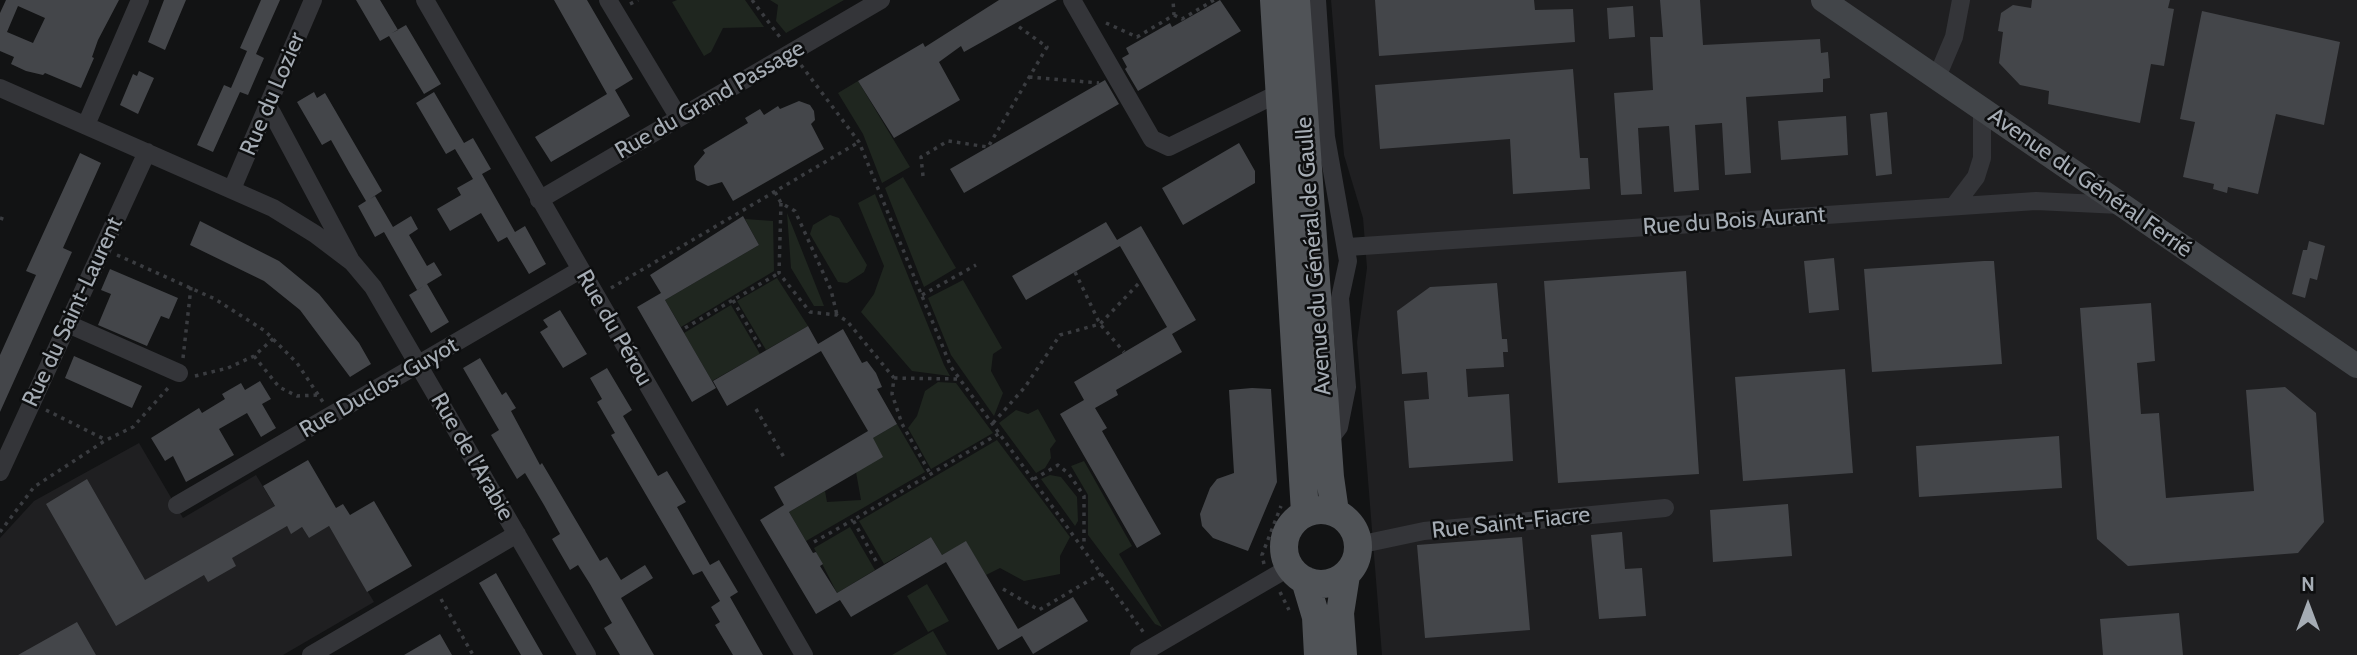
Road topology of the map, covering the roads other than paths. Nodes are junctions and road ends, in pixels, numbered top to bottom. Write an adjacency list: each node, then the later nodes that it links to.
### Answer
1 (140, 0): 18 (street)
2 (313, 0): 16 (street, Rue du Lozier)
3 (425, 0): 21 (street, Rue du Pérou)
4 (608, 0): 17 (street)
5 (881, 0): 17 (street, Rue du Grand Passage)
6 (1072, 0): 14 (street)
7 (1274, 0): 14 (main road, Avenue du Général de Gaulle)
8 (1296, 0): 31 (main road, Avenue du Général de Gaulle)
9 (1317, 0): 24 (street, Avenue du Général de Gaulle)
10 (1823, 0): 12 (street, Avenue du Général Ferrié)
11 (1961, 0): 12 (street)
12 (1937, 77): 15 (street, Avenue du Général Ferrié)
13 (0, 88): 18 (street, Rue de l'Arabie)
14 (1281, 92): 36 (main road, Avenue du Général de Gaulle)
15 (1982, 109): 22 (street, Avenue du Général Ferrié); 23 (street)
16 (266, 110): 20 (street, Rue du Lozier); 25 (street, Rue de l'Arabie)
17 (679, 118): 21 (street, Rue du Grand Passage)
18 (86, 125): 19 (street, Rue de l'Arabie)
19 (147, 152): 20 (street, Rue de l'Arabie); 27 (street, Rue du Saint-Laurent)
20 (232, 189): 25 (street, Rue de l'Arabie)
21 (538, 200): 26 (street, Rue du Pérou)
22 (2120, 205): 23 (street, Rue du Bois Aurant); 29 (street, Avenue du Général Ferrié)
23 (1954, 206): 24 (street, Rue du Bois Aurant)
24 (1348, 247): 31 (street, Avenue du Général de Gaulle)
25 (352, 262): 28 (street, Rue de l'Arabie)
26 (580, 270): 28 (street, Rue Duclos-Guyot); 44 (street, Rue du Pérou)
27 (68, 324): 30 (street); 32 (street, Rue du Saint-Laurent)
28 (419, 366): 33 (street, Rue Duclos-Guyot); 37 (street, Rue de l'Arabie)
29 (2357, 366)
30 (179, 373)
31 (1327, 442): 35 (main road, Avenue du Général de Gaulle)
32 (0, 472)
33 (177, 505)
34 (1665, 508): 38 (street, Rue Saint-Fiacre)
35 (1335, 512): 36 (main road); 38 (main road)
36 (1306, 513): 39 (main road)
37 (517, 534): 42 (street); 43 (street, Rue de l'Arabie)
38 (1359, 545): 40 (main road)
39 (1297, 573): 40 (main road); 41 (street); 45 (main road)
40 (1346, 575): 46 (main road)
41 (1146, 651)
42 (311, 655)
43 (587, 655)
44 (804, 655)
45 (1318, 655)
46 (1343, 655)

